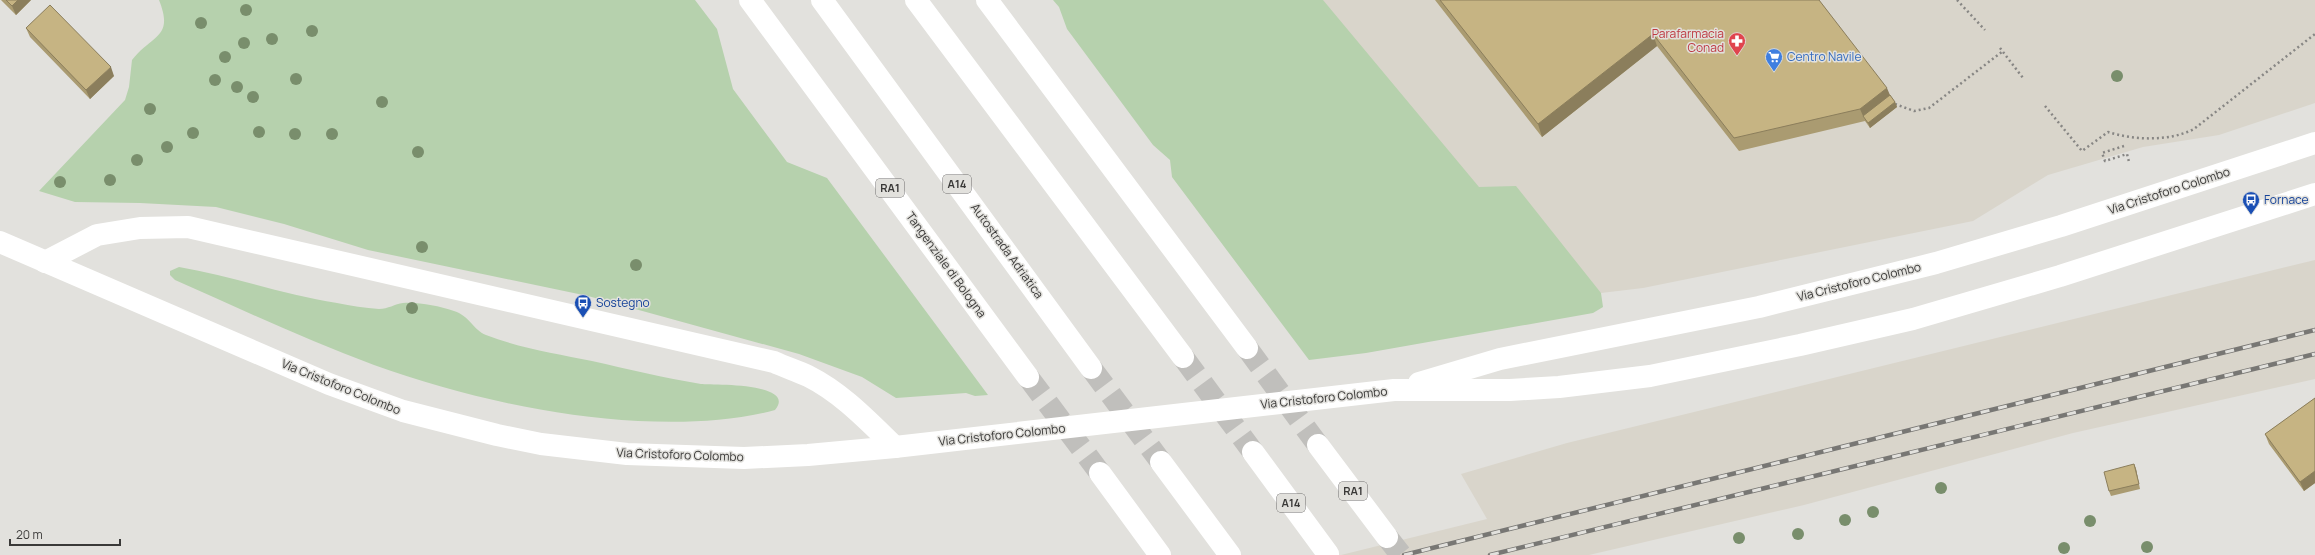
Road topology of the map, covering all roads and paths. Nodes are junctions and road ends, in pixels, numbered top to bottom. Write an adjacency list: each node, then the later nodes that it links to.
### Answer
1 (750, 0): 22 (main road, Tangenziale di Bologna / RA1)
2 (822, 0): 21 (main road, Autostrada Adriatica / A14)
3 (916, 0): 20 (main road)
4 (987, 0): 19 (main road)
5 (1957, 0): 6 (path)
6 (1985, 30)
7 (2315, 34): 12 (path)
8 (2000, 48): 9 (path)
9 (2003, 52): 10 (path); 11 (path)
10 (2023, 78)
11 (1894, 104)
12 (2046, 106)
13 (2315, 143): 23 (main road, Via Cristoforo Colombo)
14 (2124, 146): 15 (path)
15 (2129, 162)
16 (2315, 194): 23 (main road, Via Cristoforo Colombo)
17 (0, 242): 18 (main road, Via Cristoforo Colombo)
18 (46, 262): 25 (main road, Via Cristoforo Colombo); 25 (main road)
19 (1247, 348)
20 (1183, 357)
21 (1091, 368)
22 (1028, 377)
23 (1394, 390): 25 (main road, Via Cristoforo Colombo)
24 (1318, 445): 29 (main road, RA1)
25 (895, 446)
26 (1253, 452): 30 (main road, A14)
27 (1161, 462): 32 (main road)
28 (1100, 473): 31 (main road)
29 (1387, 537)
30 (1328, 554)
31 (1160, 555)
32 (1230, 555)

